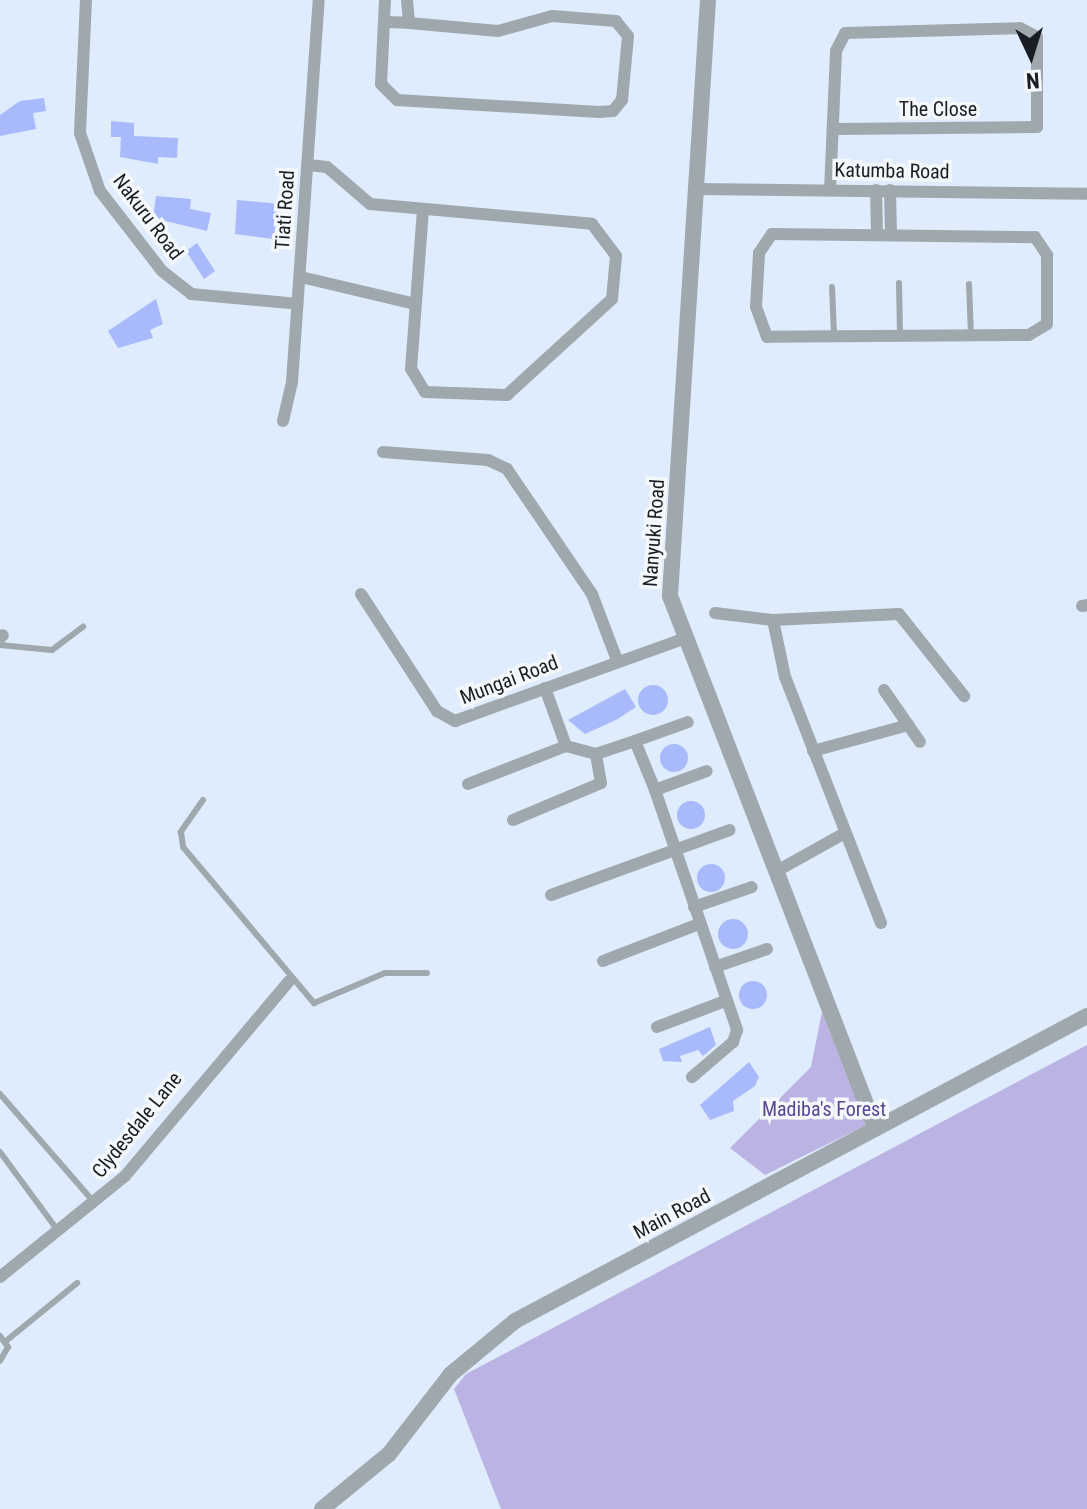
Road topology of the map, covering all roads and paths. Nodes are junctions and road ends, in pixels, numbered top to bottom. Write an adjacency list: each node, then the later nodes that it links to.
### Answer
1 (86, 0): 22 (street, Nakuru Road)
2 (319, 0): 9 (street, Tiati Road)
3 (407, 0): 7 (street)
4 (708, 0): 10 (street, Nanyuki Road)
5 (382, 1): 6 (street)
6 (385, 22): 7 (street); 7 (street)
7 (409, 23)
8 (836, 129): 8 (street, The Close); 11 (street, The Close)
9 (308, 165): 15 (street); 18 (street, Tiati Road)
10 (696, 189): 11 (street, Katumba Road); 34 (street, Nanyuki Road)
11 (830, 190): 12 (street, Katumba Road)
12 (876, 190): 13 (street, Katumba Road); 16 (street)
13 (890, 190): 14 (street, Katumba Road); 17 (street)
14 (1087, 194)
15 (423, 210): 23 (street); 23 (street)
16 (877, 235): 17 (street); 26 (street)
17 (891, 235): 24 (street)
18 (301, 277): 22 (street, Tiati Road); 23 (street)
19 (899, 283): 25 (lane)
20 (969, 284): 24 (lane)
21 (832, 287): 26 (lane)
22 (298, 304): 27 (street, Tiati Road)
23 (415, 304)
24 (971, 336): 25 (street)
25 (900, 337): 26 (street)
26 (834, 339)
27 (283, 421)
28 (383, 452): 35 (street)
29 (361, 594): 36 (street, Mungai Road)
30 (715, 613): 31 (street)
31 (773, 620): 38 (street); 44 (street)
32 (83, 627): 33 (lane)
33 (1, 639)
34 (683, 639): 35 (street, Mungai Road); 54 (street, Nanyuki Road)
35 (617, 660): 36 (street, Mungai Road)
36 (545, 688): 43 (street)
37 (884, 690): 40 (street)
38 (964, 696)
39 (688, 722): 41 (street)
40 (909, 725): 42 (street); 44 (street)
41 (635, 741): 45 (street); 48 (street)
42 (920, 742)
43 (566, 746): 45 (street); 47 (street)
44 (813, 751): 52 (street)
45 (596, 754): 50 (street)
46 (707, 771): 48 (street)
47 (468, 784)
48 (655, 790): 53 (street)
49 (203, 800): 64 (lane)
50 (513, 820)
51 (730, 830): 53 (street)
52 (845, 833): 54 (street); 58 (street)
53 (676, 849): 56 (street); 57 (street)
54 (775, 872): 70 (street, Nanyuki Road)
55 (752, 887): 57 (street)
56 (551, 895)
57 (694, 907): 59 (street)
58 (881, 923)
59 (699, 924): 61 (street); 62 (street)
60 (767, 949): 62 (street)
61 (603, 961)
62 (715, 967): 65 (street)
63 (427, 973): 64 (lane)
64 (289, 981): 72 (street, Clydesdale Lane)
65 (725, 1001): 67 (street); 68 (street)
66 (1087, 1016): 70 (street, Main Road)
67 (657, 1027)
68 (692, 1077)
69 (0, 1094): 72 (lane)
70 (875, 1127): 78 (street, Main Road)
71 (0, 1152): 73 (lane)
72 (96, 1203): 73 (street, Clydesdale Lane)
73 (59, 1232): 74 (street, Clydesdale Lane)
74 (0, 1277)
75 (77, 1283): 76 (lane)
76 (3, 1338): 77 (lane)
77 (0, 1361)
78 (322, 1509)

